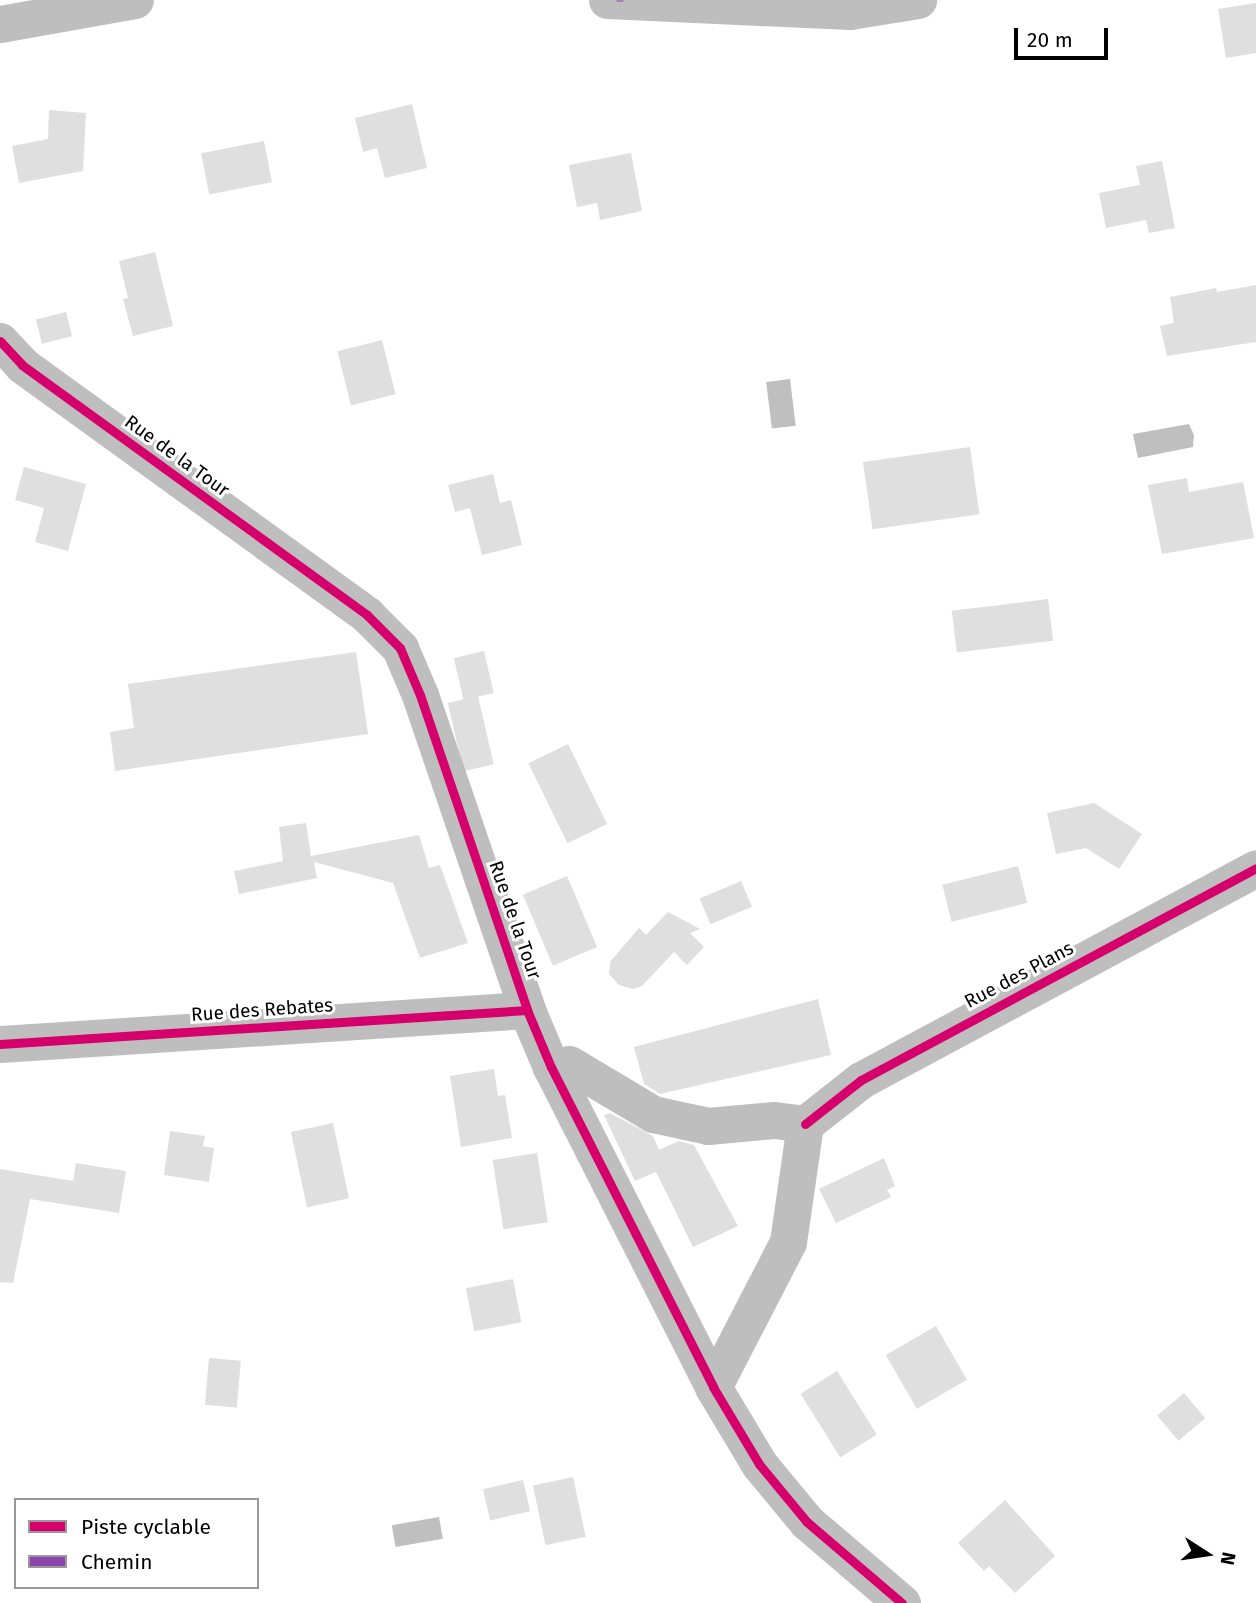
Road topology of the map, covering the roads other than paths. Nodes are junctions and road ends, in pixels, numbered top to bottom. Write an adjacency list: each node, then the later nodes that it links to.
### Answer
1 (135, 0): 4 (street)
2 (607, 0): 3 (street)
3 (918, 0)
4 (0, 24)
5 (0, 341): 7 (street, Rue de la Tour)
6 (1256, 868): 10 (street, Rue des Plans)
7 (527, 1010): 8 (street, Rue des Rebates); 9 (street, Rue de la Tour)
8 (0, 1044)
9 (551, 1067): 10 (street); 11 (street, Rue de la Tour)
10 (806, 1124): 11 (street)
11 (713, 1387): 12 (street, Rue de la Tour)
12 (902, 1603)

